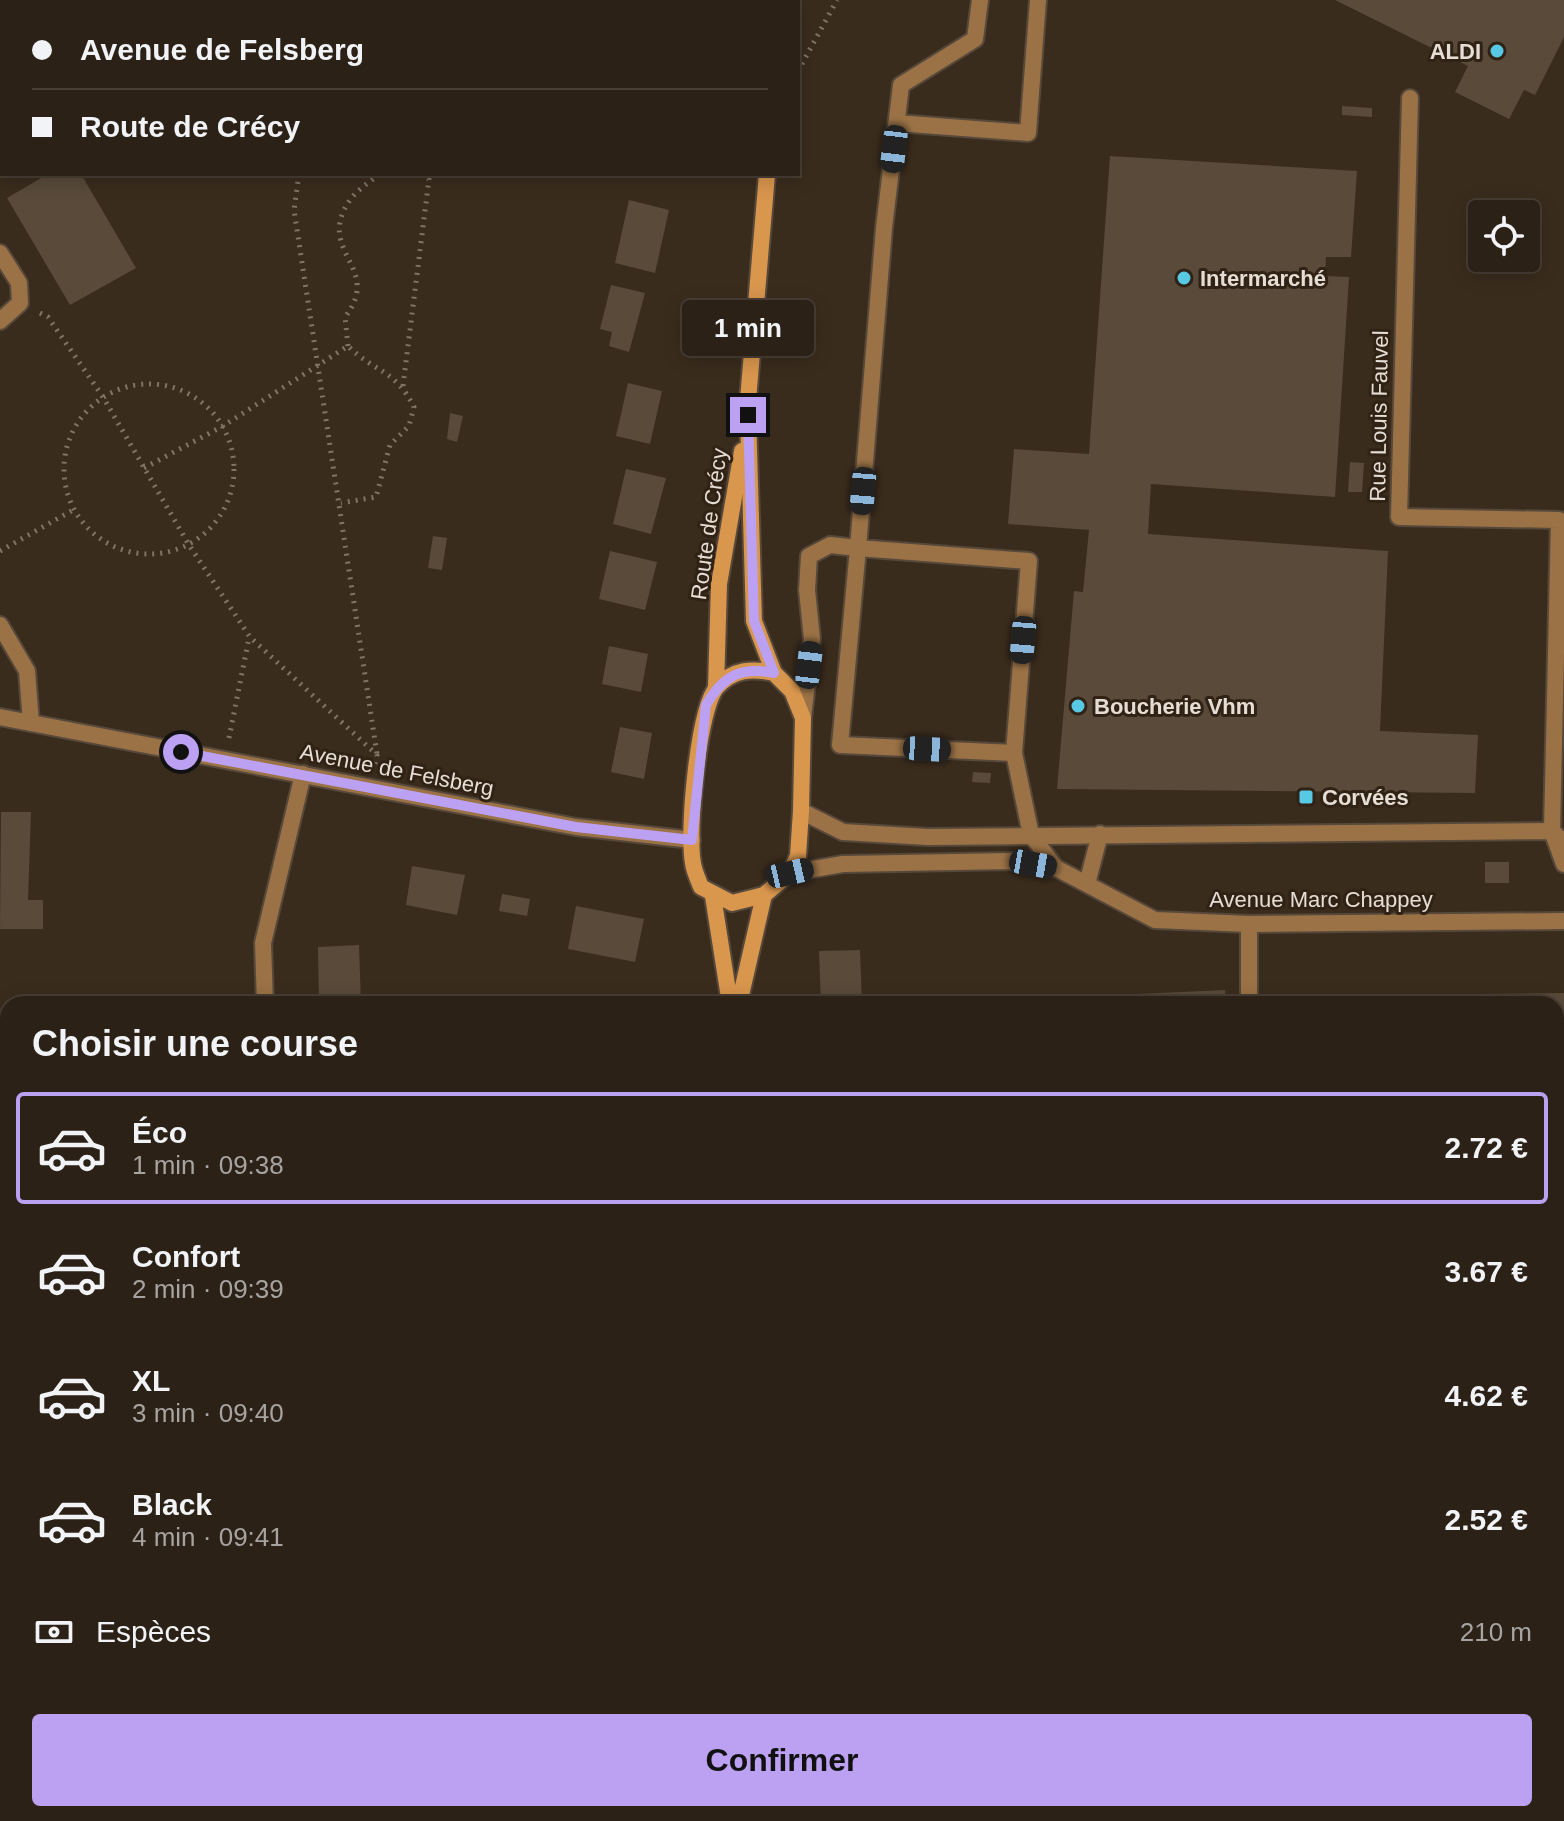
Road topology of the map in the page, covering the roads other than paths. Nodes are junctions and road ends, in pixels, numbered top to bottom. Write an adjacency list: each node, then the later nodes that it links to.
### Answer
1 (980, 0): 4 (street)
2 (1038, 0): 4 (street)
3 (1410, 98): 9 (street, Rue Louis Fauvel)
4 (897, 123): 10 (street)
5 (767, 176): 8 (main road, Route de Crécy)
6 (0, 253): 7 (street)
7 (0, 321)
8 (748, 415): 12 (main road, Route de Crécy); 13 (main road, Route de Crécy)
9 (1562, 520): 22 (street, Rue Louis Fauvel)
10 (858, 548): 15 (street); 17 (street); 17 (street)
11 (0, 625): 16 (street)
12 (774, 673): 13 (main road); 15 (main road, Route de Crécy)
13 (716, 687): 23 (main road, Route de Crécy)
14 (0, 717): 16 (street, Avenue de Felsberg)
15 (803, 718): 19 (main road, Route de Crécy)
16 (31, 723): 18 (street, Avenue de Felsberg)
17 (1014, 753): 21 (street)
18 (303, 774): 23 (street, Avenue de Felsberg); 32 (street)
19 (801, 811): 21 (street); 26 (main road, Route de Crécy)
20 (1100, 834): 21 (street); 22 (street); 27 (street)
21 (1031, 835): 25 (street)
22 (1558, 837): 24 (street, Rue Louis Fauvel)
23 (692, 840): 29 (main road, Route de Crécy)
24 (1564, 864)
25 (1056, 868): 26 (street, Avenue Marc Chappey); 27 (street, Avenue Marc Chappey)
26 (790, 873): 28 (main road)
27 (1087, 884): 31 (street, Avenue Marc Chappey)
28 (764, 895): 29 (main road); 34 (main road)
29 (713, 896): 33 (main road, Route de Crécy)
30 (1564, 921): 31 (street, Avenue Marc Chappey)
31 (1249, 924): 35 (street)
32 (265, 996)
33 (729, 996)
34 (741, 996)
35 (1249, 996)

